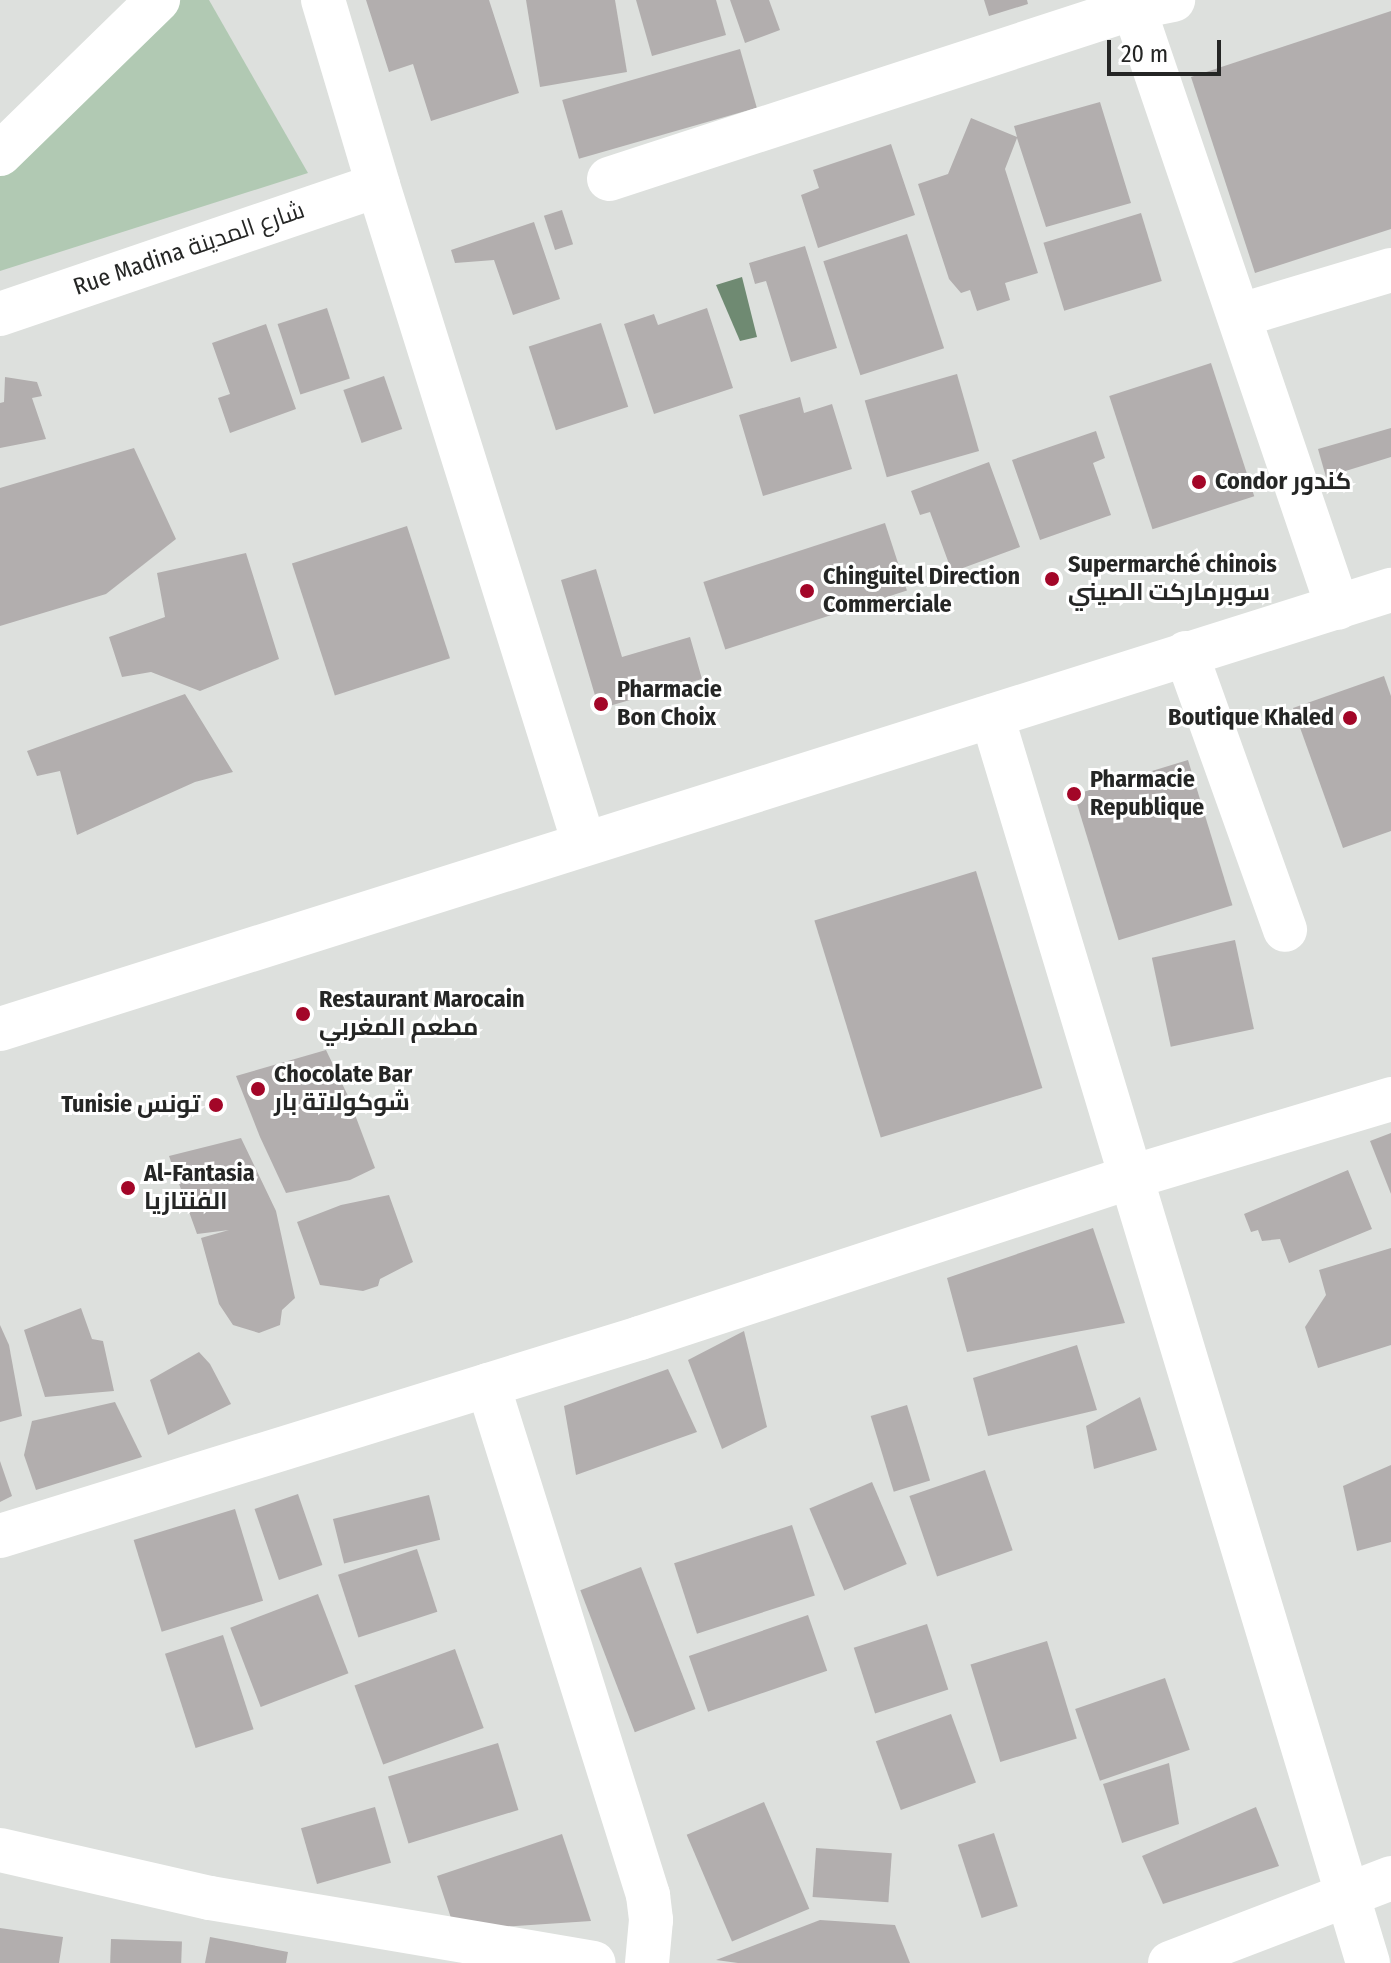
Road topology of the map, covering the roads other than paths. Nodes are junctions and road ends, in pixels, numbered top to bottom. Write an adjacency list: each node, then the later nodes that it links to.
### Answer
1 (158, 0): 4 (street)
2 (323, 0): 6 (street)
3 (1146, 3): 5 (street); 9 (street)
4 (0, 154)
5 (609, 179)
6 (378, 185): 8 (street, Rue Madina شارع المدينة); 14 (street)
7 (1391, 270): 9 (street)
8 (0, 314)
9 (1241, 315): 11 (street)
10 (1391, 590): 11 (street)
11 (1338, 608): 12 (street)
12 (1186, 653): 13 (street); 15 (street)
13 (992, 716): 14 (street); 18 (street)
14 (584, 843): 16 (street)
15 (1285, 930)
16 (0, 1029)
17 (1391, 1099): 18 (street)
18 (1128, 1178): 19 (street); 23 (street)
19 (488, 1385): 20 (street); 25 (street)
20 (0, 1536)
21 (0, 1850): 24 (street)
22 (1391, 1878): 23 (street)
23 (1346, 1892): 26 (street); 27 (street)
24 (594, 1963)
25 (647, 1963)
26 (1170, 1963)
27 (1368, 1963)

